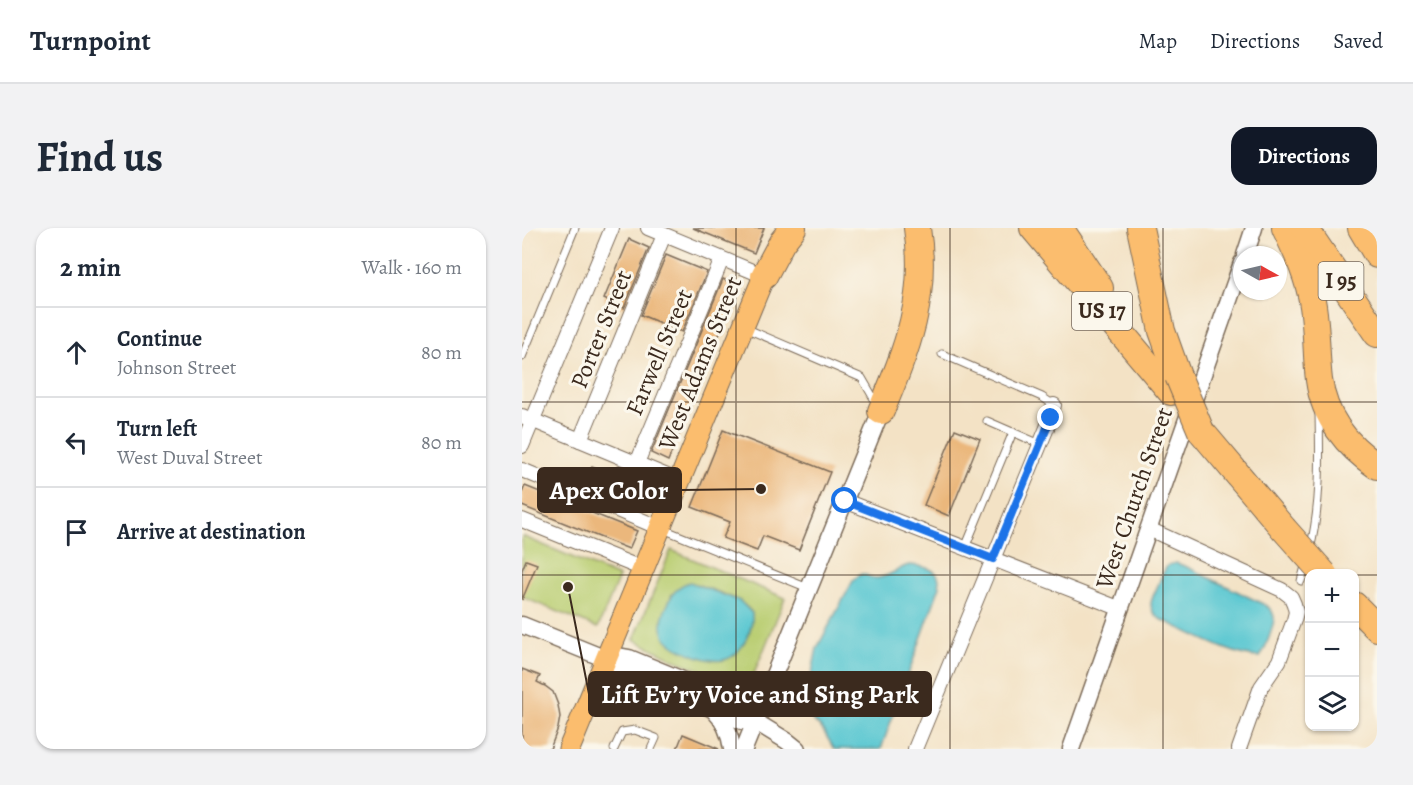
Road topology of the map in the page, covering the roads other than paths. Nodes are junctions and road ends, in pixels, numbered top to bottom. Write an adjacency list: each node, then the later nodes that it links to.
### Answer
1 (575, 228): 22 (lane)
2 (612, 228): 27 (street)
3 (648, 228): 13 (street)
4 (777, 228): 17 (street, West Adams Street)
5 (793, 228): 17 (highway)
6 (917, 228): 26 (highway)
7 (1033, 228): 24 (highway, US 17)
8 (1060, 228): 24 (highway)
9 (1140, 228): 24 (highway)
10 (1254, 228): 14 (street)
11 (1361, 228): 15 (highway)
12 (1293, 232): 20 (highway, I 95); 23 (highway)
13 (664, 235): 16 (street); 30 (street, Porter Street)
14 (1248, 246)
15 (1377, 255)
16 (722, 259): 17 (street); 33 (street, Farwell Street)
17 (764, 276): 19 (main road, West Adams Street)
18 (1233, 289): 40 (street, West Church Street)
19 (743, 327): 26 (lane); 36 (main road, West Adams Street)
20 (1377, 334)
21 (942, 354): 25 (lane)
22 (522, 357)
23 (1318, 370): 34 (highway); 45 (lane)
24 (1174, 384): 44 (highway, bridge)
25 (1054, 405): 31 (street)
26 (881, 411): 37 (street)
27 (527, 418): 30 (street); 32 (street)
28 (987, 421): 29 (lane)
29 (1013, 432): 31 (lane); 41 (lane)
30 (580, 440): 33 (street)
31 (1040, 444): 42 (street)
32 (522, 446)
33 (637, 463): 36 (street)
34 (1377, 466)
35 (522, 470): 39 (street)
36 (679, 481): 39 (main road, West Adams Street)
37 (845, 501): 41 (street); 46 (street)
38 (522, 520): 43 (street)
39 (660, 528): 43 (main road, West Adams Street); 46 (lane)
40 (1149, 530): 47 (street, West Church Street); 62 (street)
41 (965, 548): 42 (street)
42 (993, 559): 47 (street); 60 (street)
43 (643, 569): 51 (main road, West Adams Street)
44 (1308, 569)
45 (1313, 569)
46 (809, 589): 53 (street)
47 (1121, 609): 61 (street, West Church Street)
48 (1359, 610): 50 (highway)
49 (522, 625): 51 (street)
50 (1377, 628)
51 (606, 659): 52 (street); 53 (street); 54 (main road, West Adams Street)
52 (712, 709): 53 (street); 57 (street)
53 (756, 722): 58 (street); 59 (street)
54 (569, 749)
55 (614, 749): 56 (lane)
56 (651, 749)
57 (732, 749)
58 (744, 749)
59 (797, 749)
60 (915, 749)
61 (1071, 749)
62 (1239, 749)

